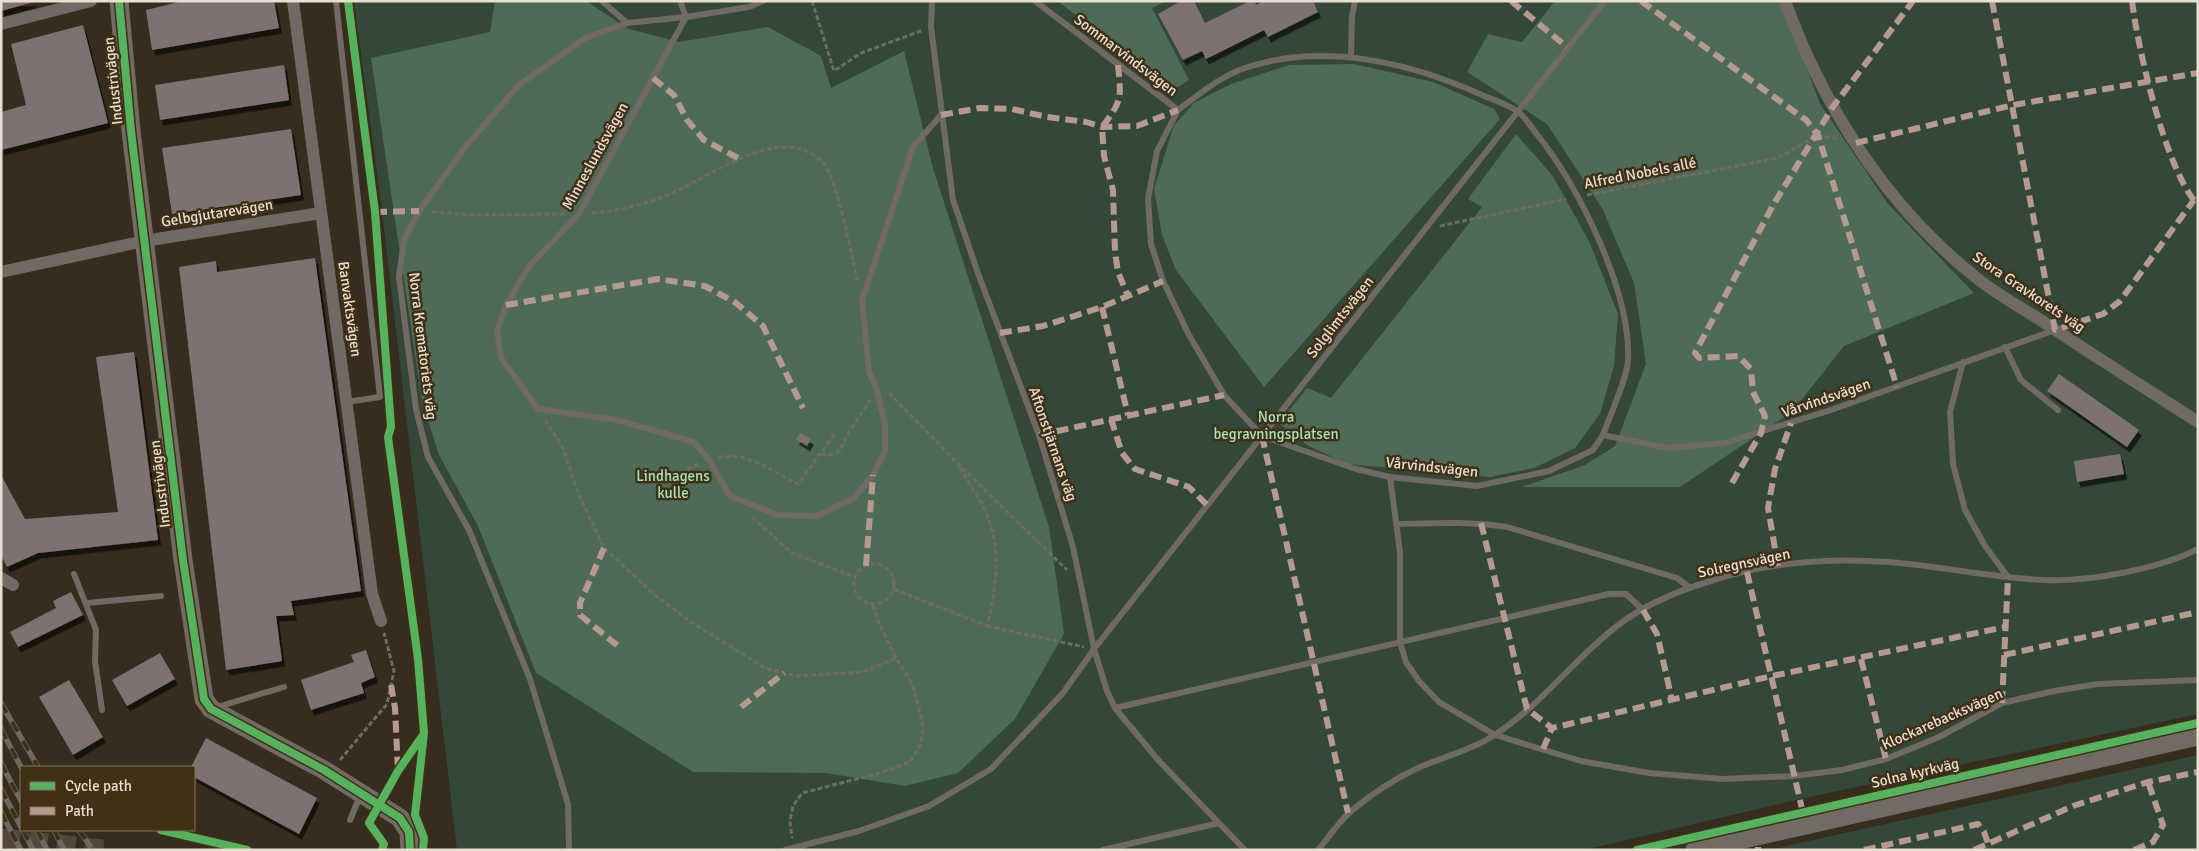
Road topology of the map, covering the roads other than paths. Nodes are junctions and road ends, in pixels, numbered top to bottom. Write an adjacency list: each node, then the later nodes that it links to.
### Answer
1 (91, 1): 15 (street)
2 (119, 1): 21 (street, Industrivägen)
3 (293, 1): 20 (street, Banvaktsvägen)
4 (336, 1): 26 (lane)
5 (602, 1): 14 (lane)
6 (680, 1): 13 (lane)
7 (763, 1): 13 (lane, Norra Krematoriets väg)
8 (932, 1): 19 (lane, Aftonstjärnans väg)
9 (1035, 1): 17 (lane, Sommarvindsvägen)
10 (1355, 1): 16 (lane)
11 (1605, 1): 18 (lane, Solglimtsvägen)
12 (1785, 1): 23 (street, Stora Gravkorets väg)
13 (686, 17): 14 (lane, Norra Krematoriets väg); 19 (lane, Minneslundsvägen)
14 (627, 23): 56 (lane, Norra Krematoriets väg)
15 (1, 24)
16 (1351, 56): 17 (lane, Sommarvindsvägen); 18 (lane, Sommarvindsvägen)
17 (1178, 110): 30 (lane, Vårvindsvägen)
18 (1518, 111): 29 (lane, Sommarvindsvägen); 30 (lane, Solglimtsvägen)
19 (941, 115): 44 (lane, Aftonstjärnans väg)
20 (321, 214): 21 (street, Gelbgjutarevägen); 26 (street, Banvaktsvägen)
21 (144, 241): 22 (street, Gelbgjutarevägen); 47 (street, Industrivägen)
22 (1, 272)
23 (2055, 330): 24 (lane, Vårvindsvägen); 28 (street, Stora Gravkorets väg)
24 (2006, 347): 25 (lane, Vårvindsvägen); 27 (lane)
25 (1963, 362): 29 (lane, Vårvindsvägen); 35 (lane)
26 (346, 402): 42 (street, Banvaktsvägen)
27 (2058, 410)
28 (2198, 422)
29 (1603, 435): 31 (lane, Vårvindsvägen)
30 (1262, 436): 31 (lane, Vårvindsvägen); 44 (lane, Solglimtsvägen)
31 (1390, 477): 32 (lane, Klockarebacksvägen)
32 (1398, 524): 38 (lane); 43 (lane, Klockarebacksvägen)
33 (2198, 549): 35 (lane, Solregnsvägen)
34 (74, 574): 40 (lane)
35 (2008, 577): 38 (lane, Solregnsvägen)
36 (1, 578): 37 (street)
37 (13, 585)
38 (1690, 588): 41 (lane, Solregnsvägen)
39 (160, 596): 40 (lane)
40 (88, 603): 49 (lane)
41 (1642, 610): 43 (lane); 50 (lane, Solregnsvägen)
42 (381, 621)
43 (1400, 642): 48 (lane); 50 (lane, Klockarebacksvägen)
44 (1094, 649): 48 (lane, Aftonstjärnans väg); 57 (lane, Solglimtsvägen)
45 (2198, 680): 50 (lane, Klockarebacksvägen)
46 (284, 687): 47 (lane)
47 (211, 708): 52 (street)
48 (1115, 708): 54 (lane, Aftonstjärnans väg)
49 (102, 710)
50 (1495, 735): 60 (lane, Solregnsvägen)
51 (2198, 736): 61 (street, Solna kyrkväg)
52 (361, 793): 53 (lane); 55 (street)
53 (350, 820)
54 (1219, 823): 58 (lane); 59 (lane, Aftonstjärnans väg)
55 (410, 850)
56 (570, 850)
57 (785, 850)
58 (1104, 850)
59 (1245, 850)
60 (1318, 850)
61 (1695, 850)

